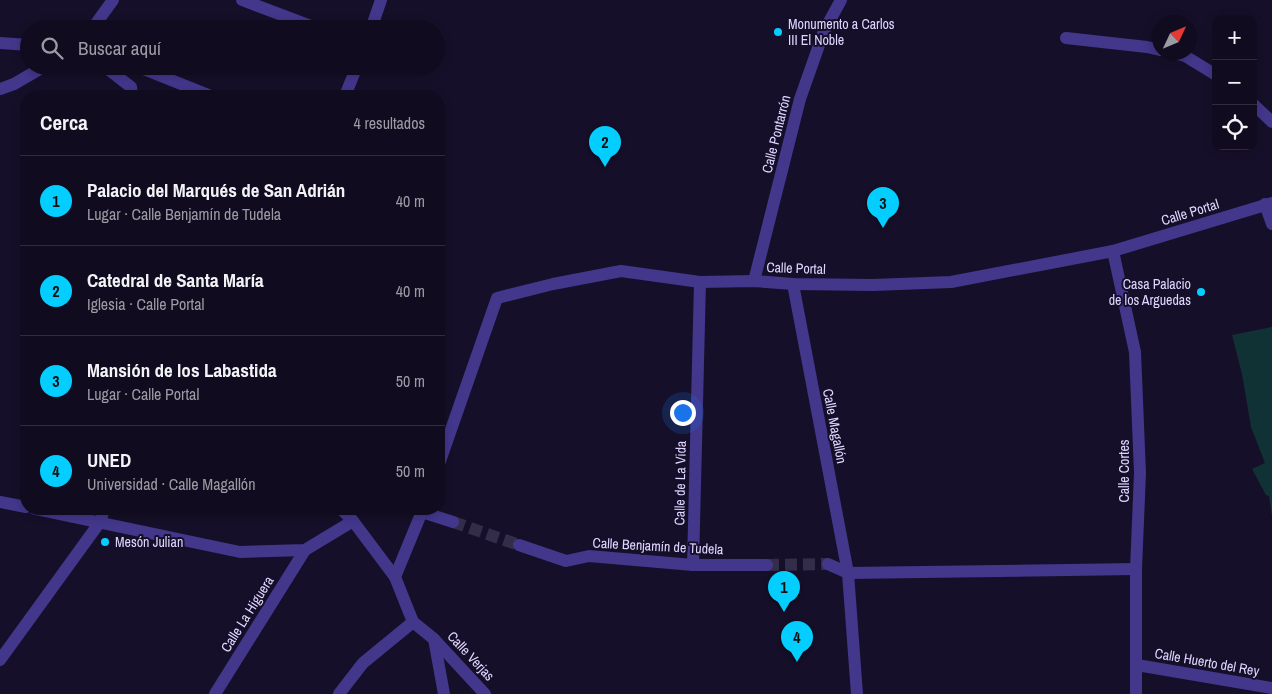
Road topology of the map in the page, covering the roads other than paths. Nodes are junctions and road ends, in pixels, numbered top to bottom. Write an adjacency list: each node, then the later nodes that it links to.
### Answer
1 (112, 0): 5 (street)
2 (242, 0): 6 (street)
3 (381, 0): 7 (street)
4 (841, 0): 27 (street, Calle Pontarrón)
5 (98, 20)
6 (295, 20)
7 (374, 20)
8 (1066, 38): 11 (street)
9 (0, 44): 10 (street)
10 (20, 45)
11 (1152, 48)
12 (1192, 60): 13 (street)
13 (1212, 73)
14 (30, 75): 18 (street)
15 (116, 75): 19 (street)
16 (158, 75): 20 (street)
17 (354, 75): 21 (street)
18 (0, 89)
19 (131, 90)
20 (196, 90)
21 (348, 90)
22 (1254, 105): 23 (street)
23 (1272, 122)
24 (1268, 204): 25 (street, Calle Portal); 26 (street, Calle Portal)
25 (1272, 224)
26 (1113, 251): 29 (street, Calle Portal); 46 (street, Calle Cortes)
27 (754, 281): 28 (street, Calle Portal); 29 (street, Calle Portal)
28 (700, 282): 30 (street, Calle Portal); 44 (street, Calle de La Vida)
29 (792, 284): 47 (street, Calle Magallón)
30 (445, 447)
31 (0, 502): 32 (street)
32 (20, 506)
33 (65, 515): 38 (street)
34 (102, 515): 38 (street)
35 (347, 515): 39 (street, Calle Verjas)
36 (421, 515): 48 (street)
37 (436, 515): 40 (street)
38 (100, 522): 42 (street); 51 (street)
39 (353, 522): 42 (street); 48 (street, Calle Verjas)
40 (453, 522)
41 (520, 545): 44 (street, Calle Benjamín de Tudela)
42 (305, 550): 54 (street, Calle La Higuera)
43 (828, 564): 47 (street)
44 (693, 565): 45 (street, Calle Benjamín de Tudela)
45 (767, 565)
46 (1136, 568): 47 (street); 52 (street, Calle Cortes)
47 (848, 573): 58 (street, Calle Magallón)
48 (395, 577): 49 (street, Calle Verjas)
49 (413, 622): 50 (street, Calle Verjas); 55 (street)
50 (434, 639): 56 (street, Calle Verjas); 57 (street, Calle Verjas)
51 (0, 660)
52 (1137, 665): 53 (street, Calle Huerto del Rey); 59 (street, Calle Cortes)
53 (1272, 688)
54 (215, 694)
55 (339, 694)
56 (444, 694)
57 (486, 694)
58 (857, 694)
59 (1136, 694)

